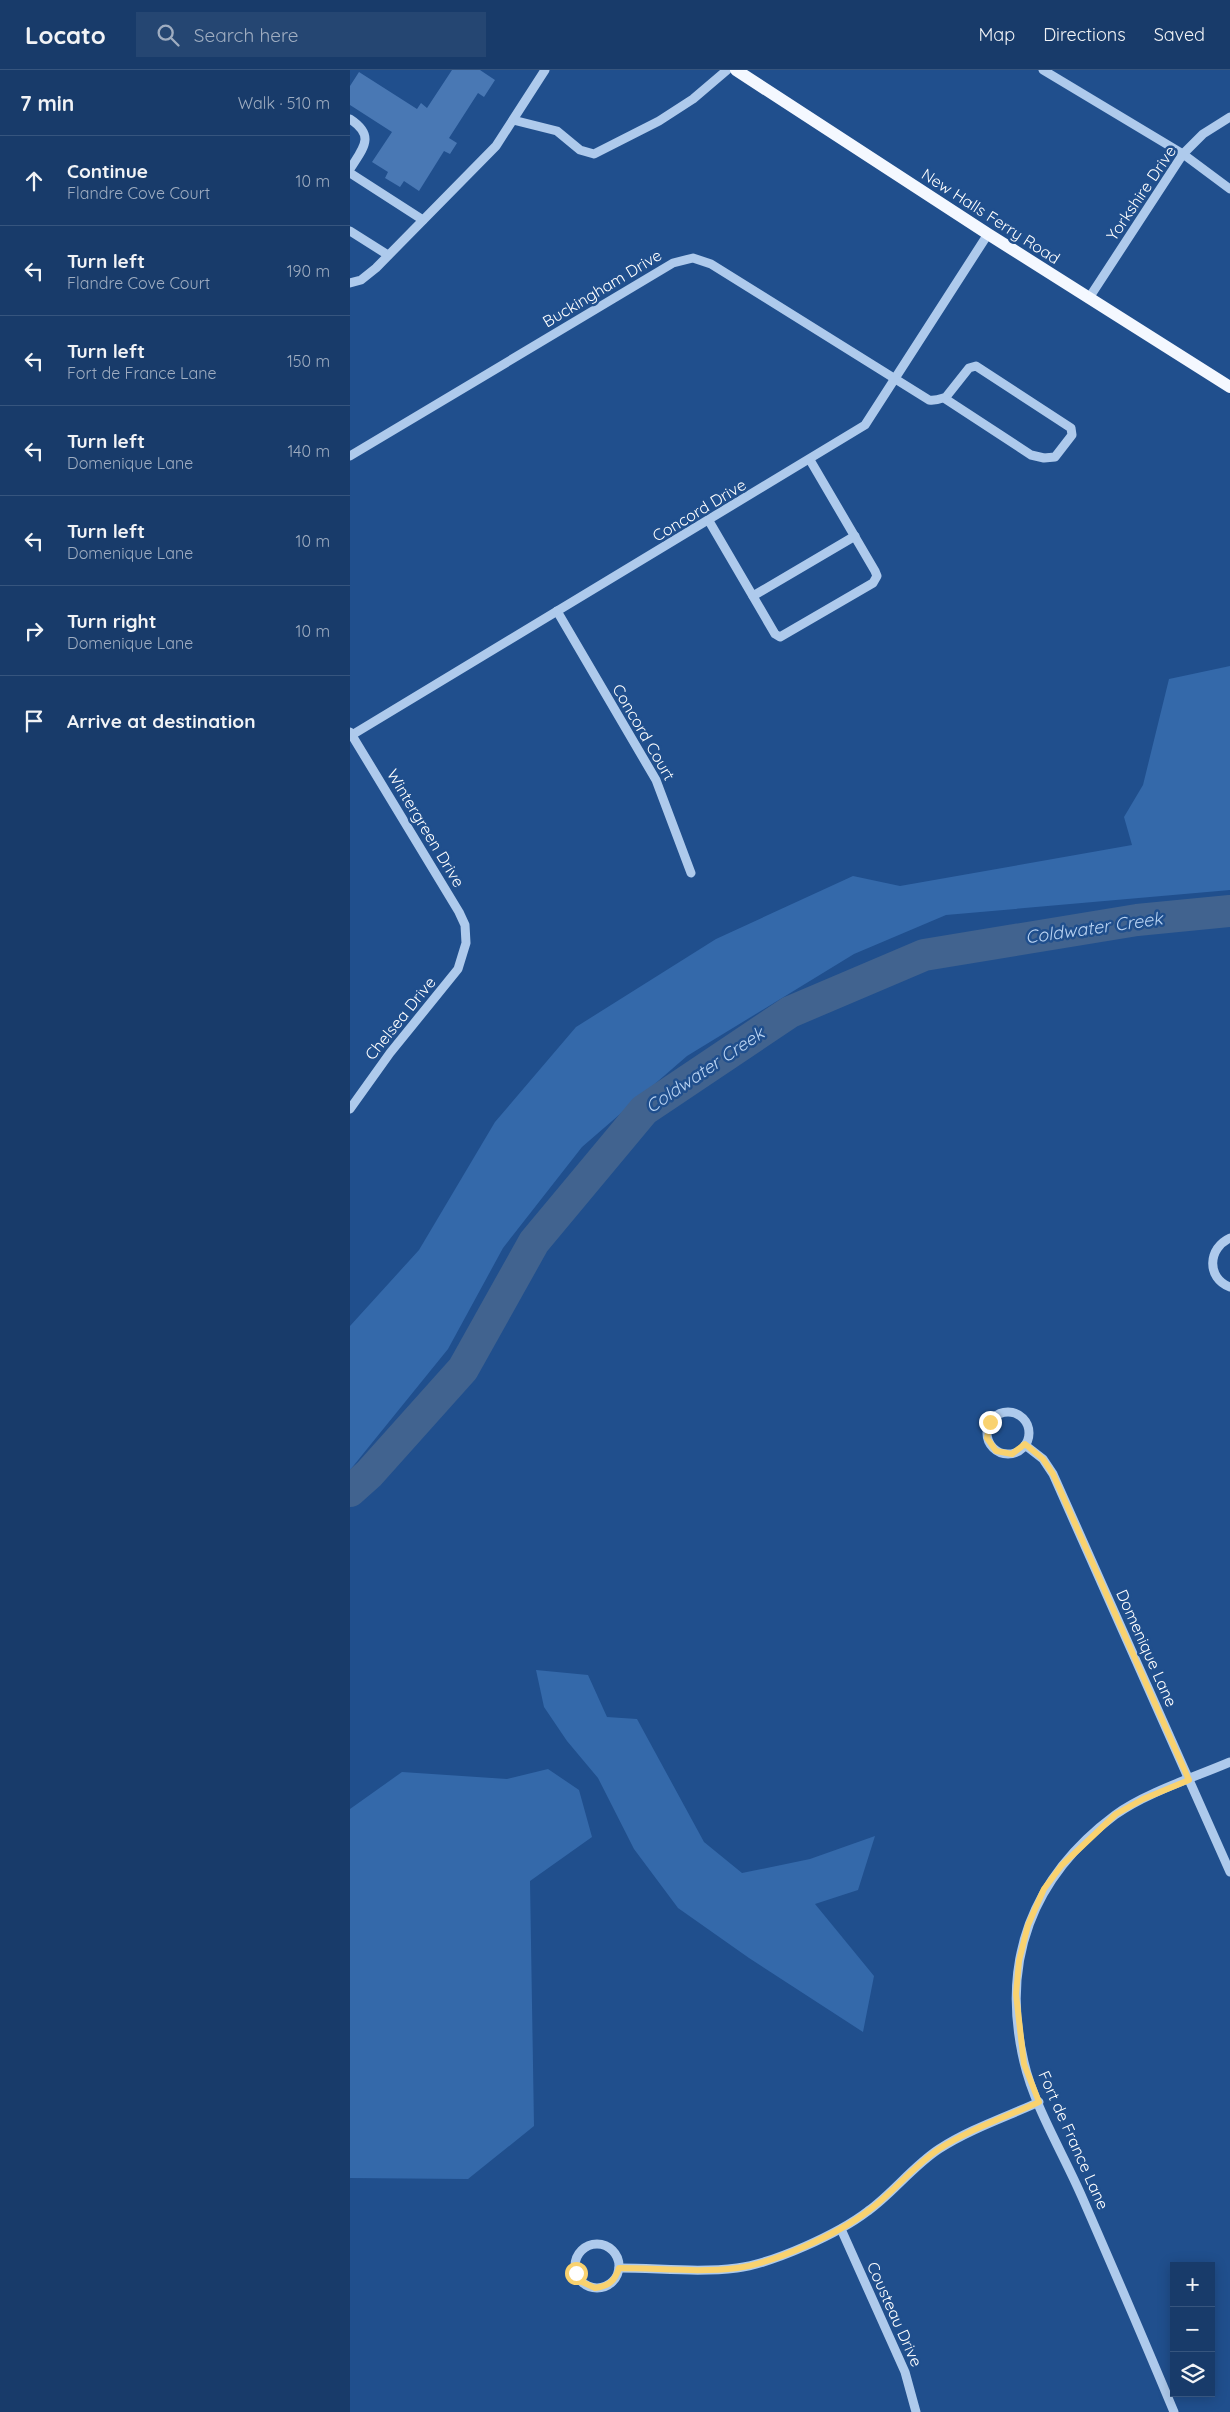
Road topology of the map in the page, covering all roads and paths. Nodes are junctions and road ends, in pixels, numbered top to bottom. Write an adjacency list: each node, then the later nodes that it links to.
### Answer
1 (545, 70): 7 (street)
2 (727, 70): 7 (street)
3 (736, 70): 14 (main road, New Halls Ferry Road)
4 (1042, 70): 8 (street)
5 (1230, 117): 8 (street, Yorkshire Drive)
6 (350, 119): 9 (street)
7 (513, 120): 12 (street)
8 (1183, 154): 11 (street); 17 (street, Yorkshire Drive)
9 (350, 169)
10 (350, 173): 12 (street)
11 (1230, 189)
12 (424, 220): 15 (street)
13 (350, 232): 15 (street)
14 (988, 234): 17 (main road, New Halls Ferry Road); 18 (street, Concord Drive)
15 (388, 256): 16 (street)
16 (350, 283)
17 (1089, 298): 19 (main road, New Halls Ferry Road)
18 (896, 379): 20 (street, Buckingham Drive); 21 (street, Buckingham Drive); 22 (street, Concord Drive)
19 (1230, 388)
20 (944, 398): 20 (street)
21 (350, 456)
22 (810, 460): 23 (street, Concord Drive); 24 (street)
23 (710, 521): 25 (street); 26 (street, Concord Drive)
24 (855, 536): 25 (street); 25 (street)
25 (753, 596)
26 (557, 611): 27 (street, Concord Drive); 28 (street, Concord Court)
27 (351, 733): 29 (street, Wintergreen Drive)
28 (691, 873)
29 (466, 943): 30 (street, Chelsea Drive)
30 (350, 1109)
31 (1230, 1238): 32 (street)
32 (1230, 1287)
33 (1025, 1444): 33 (street); 35 (street, Domenique Lane)
34 (1230, 1762): 35 (street, Fort de France Lane)
35 (1189, 1780): 36 (street, Domenique Lane); 37 (street, Fort de France Lane)
36 (1230, 1872)
37 (1039, 2102): 38 (street); 41 (street, Fort de France Lane)
38 (841, 2229): 39 (street); 40 (street, Cousteau Drive)
39 (619, 2268): 39 (street)
40 (916, 2412)
41 (1174, 2412)

